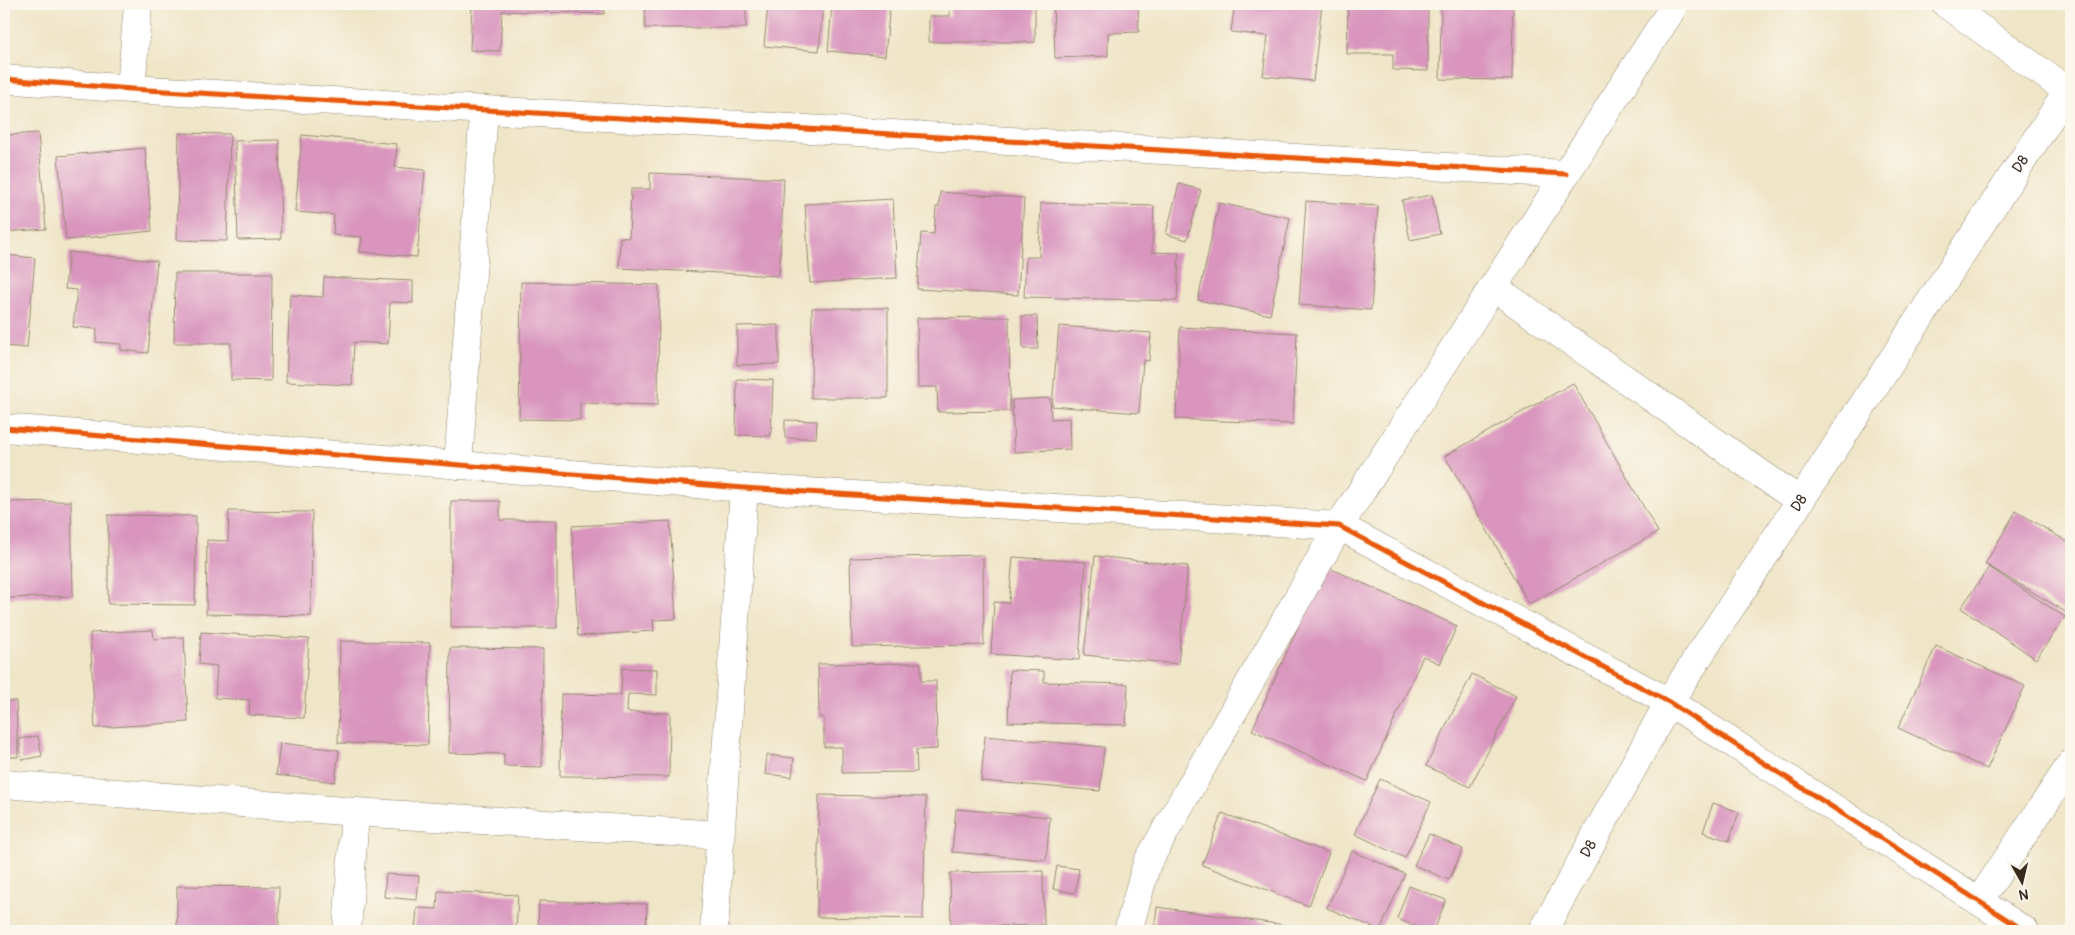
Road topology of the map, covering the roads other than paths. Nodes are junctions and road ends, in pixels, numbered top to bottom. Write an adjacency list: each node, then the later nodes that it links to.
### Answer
1 (138, 4): 5 (street)
2 (1674, 4): 8 (street)
3 (1946, 4): 6 (street)
4 (4, 79): 5 (street)
5 (131, 89): 7 (street)
6 (2070, 89): 13 (street, D8)
7 (484, 110): 8 (street); 11 (street)
8 (1566, 174): 9 (street)
9 (1493, 287): 13 (street); 14 (street)
10 (4, 428): 11 (street)
11 (458, 465): 12 (street)
12 (744, 488): 14 (street); 19 (street)
13 (1800, 501): 15 (street, D8)
14 (1339, 526): 15 (street); 23 (street)
15 (1669, 702): 20 (street); 24 (street, D8)
16 (2071, 764): 20 (street)
17 (4, 784): 18 (street)
18 (355, 812): 19 (street); 21 (street)
19 (720, 835): 22 (street)
20 (1979, 901): 25 (street)
21 (347, 931)
22 (714, 931)
23 (1128, 931)
24 (1544, 931)
25 (2024, 931)

